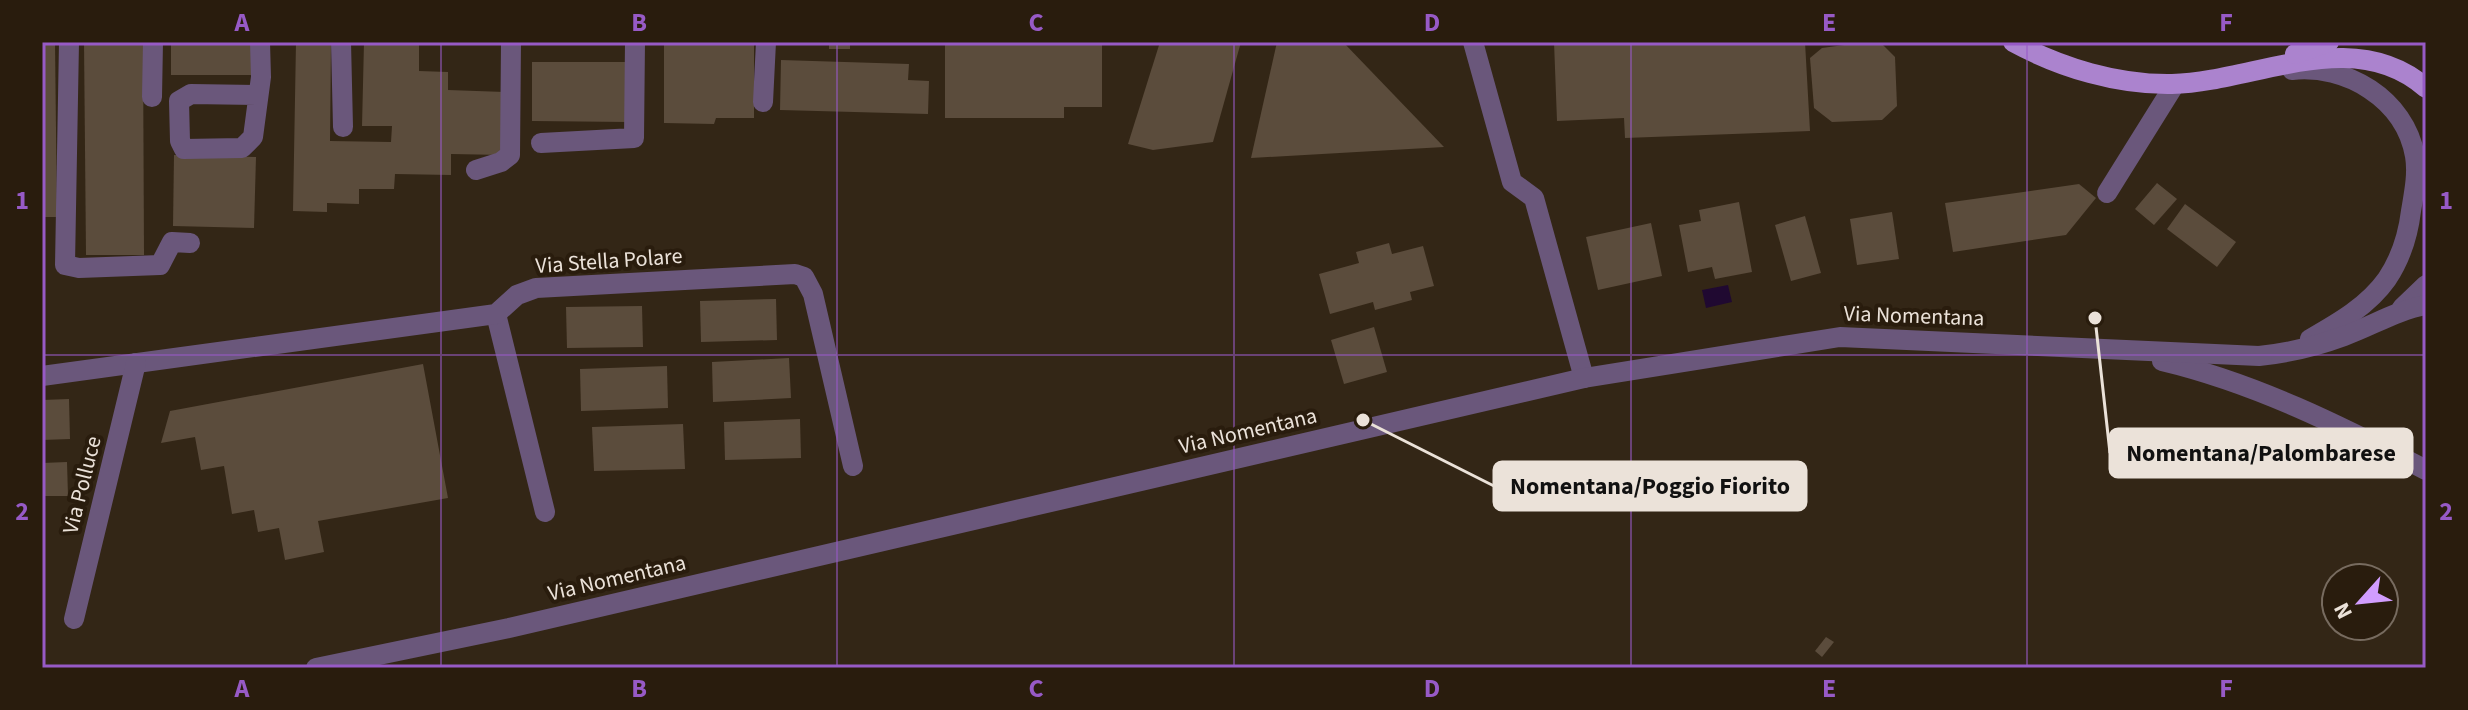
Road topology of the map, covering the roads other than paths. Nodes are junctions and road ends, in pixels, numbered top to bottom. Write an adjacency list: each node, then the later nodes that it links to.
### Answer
1 (69, 42): 21 (street)
2 (153, 42): 15 (street)
3 (260, 42): 14 (street)
4 (341, 42): 17 (street)
5 (511, 42): 19 (street)
6 (635, 42): 18 (street)
7 (766, 42): 16 (street)
8 (1473, 42): 30 (street)
9 (2013, 42): 12 (main road)
10 (2329, 42): 11 (main road)
11 (2240, 75): 12 (main road); 13 (main road); 27 (street)
12 (2175, 84): 20 (street)
13 (2426, 88)
14 (258, 95)
15 (152, 97)
16 (763, 102)
17 (343, 127)
18 (541, 143)
19 (476, 170)
20 (2107, 193)
21 (190, 243)
22 (2426, 285): 25 (street, Via Nomentana)
23 (2426, 305): 25 (street, Via Nomentana)
24 (496, 314): 28 (street, Via Stella Polare); 31 (street, Via Stella Polare); 33 (street)
25 (2388, 317): 27 (street, Via Nomentana)
26 (2071, 346): 27 (street, Via Nomentana); 30 (street, Via Nomentana); 32 (street)
27 (2280, 354)
28 (136, 363): 29 (street, Via Stella Polare); 34 (street, Via Polluce)
29 (42, 376)
30 (1584, 378): 35 (street, Via Nomentana)
31 (853, 466)
32 (2426, 470)
33 (545, 512)
34 (74, 619)
35 (316, 668)

